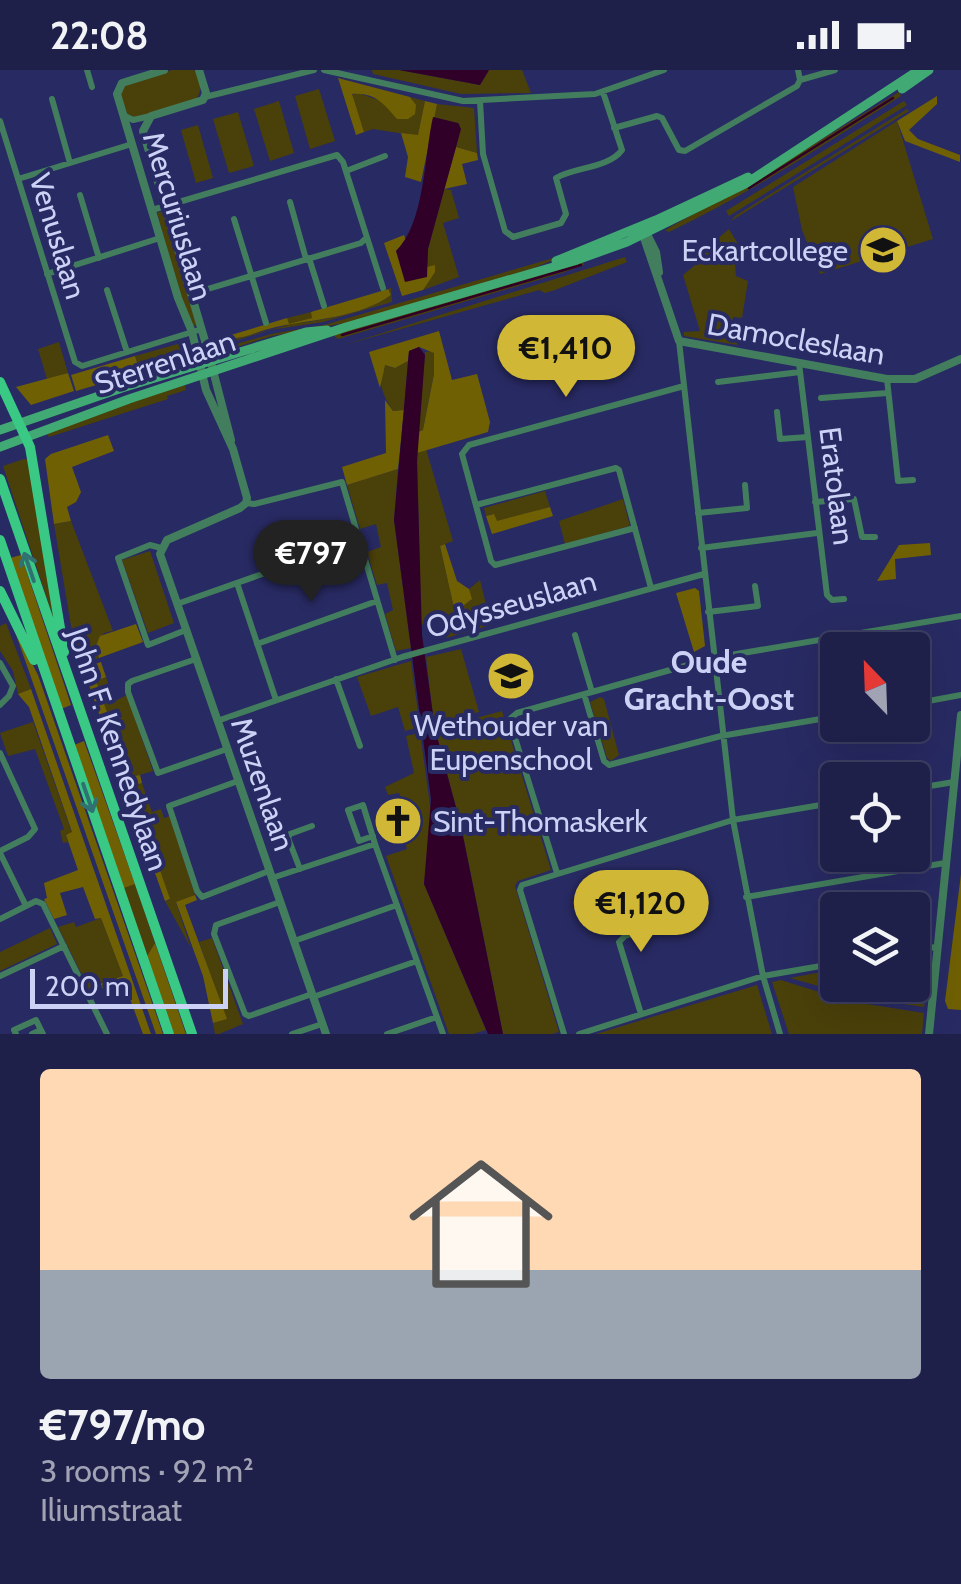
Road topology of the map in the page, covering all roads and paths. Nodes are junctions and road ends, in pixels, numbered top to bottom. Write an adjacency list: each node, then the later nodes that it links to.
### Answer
1 (87, 70): 12 (street)
2 (164, 70): 18 (street, Mercuriuslaan)
3 (199, 70): 14 (street)
4 (314, 70): 14 (street)
5 (324, 70): 16 (street)
6 (661, 70): 13 (street)
7 (798, 70): 11 (street)
8 (835, 70): 11 (street)
9 (930, 70): 17 (main road, Sterrenlaan)
10 (910, 73): 17 (main road, Sterrenlaan)
11 (800, 80): 21 (street)
12 (92, 87)
13 (604, 92): 16 (street); 21 (street)
14 (205, 97): 19 (street, Mercuriuslaan)
15 (52, 99): 24 (street)
16 (480, 100): 21 (street)
17 (872, 102): 32 (main road, Sterrenlaan)
18 (122, 114): 19 (street, Mercuriuslaan); 22 (street, Mercuriuslaan)
19 (151, 116): 29 (street, Mercuriuslaan)
20 (0, 121): 26 (street, Venuslaan)
21 (614, 128)
22 (132, 144): 24 (street); 30 (street, Mercuriuslaan)
23 (385, 156): 25 (street)
24 (70, 163): 26 (street)
25 (346, 171): 29 (street); 34 (street)
26 (18, 179): 37 (street, Venuslaan)
27 (80, 194): 35 (street)
28 (290, 202): 36 (street)
29 (165, 206): 30 (street); 41 (street, Mercuriuslaan)
30 (152, 210): 33 (street, Mercuriuslaan)
31 (234, 219): 38 (street)
32 (644, 231): 46 (street); 50 (main road, Sterrenlaan)
33 (160, 238): 35 (street); 45 (street, Mercuriuslaan)
34 (365, 239): 36 (street); 39 (street)
35 (98, 258): 37 (street)
36 (308, 258): 38 (street); 42 (street)
37 (47, 274): 47 (street, Venuslaan)
38 (252, 275): 41 (street); 43 (street)
39 (383, 288)
40 (108, 290): 47 (street)
41 (191, 294): 44 (street, Mercuriuslaan)
42 (324, 306)
43 (266, 323)
44 (202, 329): 45 (street); 50 (street, Mercuriuslaan)
45 (192, 332): 47 (street); 50 (street, Mercuriuslaan)
46 (679, 341): 49 (street, Damocleslaan); 54 (street)
47 (128, 352)
48 (961, 359): 51 (street, Damocleslaan)
49 (800, 367): 51 (street, Damocleslaan); 53 (street); 61 (street, Eratolaan)
50 (207, 368): 58 (main road, Sterrenlaan); 60 (main road, Sterrenlaan); 67 (street, Mercuriuslaan)
51 (887, 379): 55 (street)
52 (0, 382): 58 (main road)
53 (718, 382)
54 (684, 386): 68 (street); 69 (street)
55 (888, 393): 56 (street); 64 (street)
56 (821, 398)
57 (777, 412): 61 (street)
58 (20, 423): 59 (main road, Sterrenlaan); 60 (main road)
59 (4, 429)
60 (26, 437): 62 (main road, Sterrenlaan); 95 (main road)
61 (808, 437): 66 (street, Eratolaan)
62 (0, 447)
63 (0, 480): 95 (main road, John F. Kennedylaan, one-way to 63)
64 (913, 480)
65 (745, 485): 69 (street)
66 (815, 502): 71 (street, Eratolaan); 72 (street)
67 (246, 503): 74 (street); 75 (street)
68 (476, 505): 70 (street); 70 (street)
69 (698, 513): 76 (street)
70 (635, 528): 80 (street)
71 (817, 533): 76 (street); 82 (street, Eratolaan)
72 (875, 537)
73 (0, 540): 101 (main road, John F. Kennedylaan)
74 (359, 540): 78 (street); 83 (street)
75 (161, 548): 84 (street, Muzenlaan); 87 (street)
76 (701, 548): 77 (street)
77 (704, 574): 80 (street, Odysseuslaan); 85 (street)
78 (237, 583): 84 (street); 89 (street)
79 (756, 586): 85 (street)
80 (651, 588): 92 (street, Odysseuslaan)
81 (0, 591): 101 (main road)
82 (844, 598)
83 (377, 600): 89 (street); 92 (street)
84 (177, 604): 87 (street, Muzenlaan)
85 (708, 612): 90 (street)
86 (961, 616): 90 (street)
87 (186, 630): 91 (street, Muzenlaan)
88 (575, 635): 96 (street)
89 (257, 644): 98 (street)
90 (713, 658): 96 (street); 105 (street)
91 (196, 659): 104 (street, Muzenlaan); 107 (street)
92 (394, 660): 94 (street, Odysseuslaan)
93 (0, 663): 100 (street)
94 (336, 680): 98 (street, Odysseuslaan); 106 (street)
95 (72, 692): 144 (main road, John F. Kennedylaan)
96 (588, 693): 105 (street); 119 (street)
97 (961, 696): 99 (street)
98 (276, 700): 104 (street, Odysseuslaan)
99 (930, 701)
100 (0, 705)
101 (56, 706): 143 (main road, John F. Kennedylaan, one-way to 143)
102 (961, 715): 110 (street)
103 (820, 719): 105 (street)
104 (217, 721): 107 (street, Muzenlaan)
105 (722, 736): 113 (street)
106 (360, 746)
107 (227, 748): 109 (street, Muzenlaan)
108 (0, 753): 116 (street)
109 (238, 781): 120 (street, Muzenlaan); 120 (street)
110 (954, 782): 111 (street); 117 (street)
111 (930, 787)
112 (820, 805): 113 (street)
113 (733, 820): 119 (street); 121 (street)
114 (312, 826): 118 (street)
115 (374, 840): 115 (street); 118 (street); 123 (street)
116 (0, 852): 124 (street)
117 (945, 863): 121 (street); 129 (street)
118 (300, 868): 120 (street)
119 (556, 872): 149 (street)
120 (271, 875): 122 (street, Muzenlaan)
121 (746, 897): 134 (street)
122 (280, 902): 127 (street, Muzenlaan); 135 (street)
123 (397, 904): 127 (street); 131 (street)
124 (26, 906): 126 (street); 128 (street)
125 (684, 918): 136 (street)
126 (0, 919)
127 (294, 942): 135 (street, Muzenlaan)
128 (64, 946): 133 (street); 142 (street)
129 (936, 947): 130 (street); 152 (street)
130 (930, 948)
131 (418, 961): 135 (street); 137 (street)
132 (820, 966): 134 (street)
133 (0, 976)
134 (763, 976): 136 (street); 151 (street)
135 (312, 995): 138 (street, Muzenlaan)
136 (641, 1014): 150 (street)
137 (437, 1017): 147 (street); 148 (street)
138 (322, 1024): 145 (street); 146 (street, Muzenlaan)
139 (42, 1032): 140 (street); 141 (street)
140 (16, 1034)
141 (32, 1034)
142 (107, 1034)
143 (168, 1034)
144 (192, 1034)
145 (292, 1034)
146 (326, 1034)
147 (387, 1034)
148 (443, 1034)
149 (564, 1034)
150 (579, 1034)
151 (780, 1034)
152 (929, 1034)

